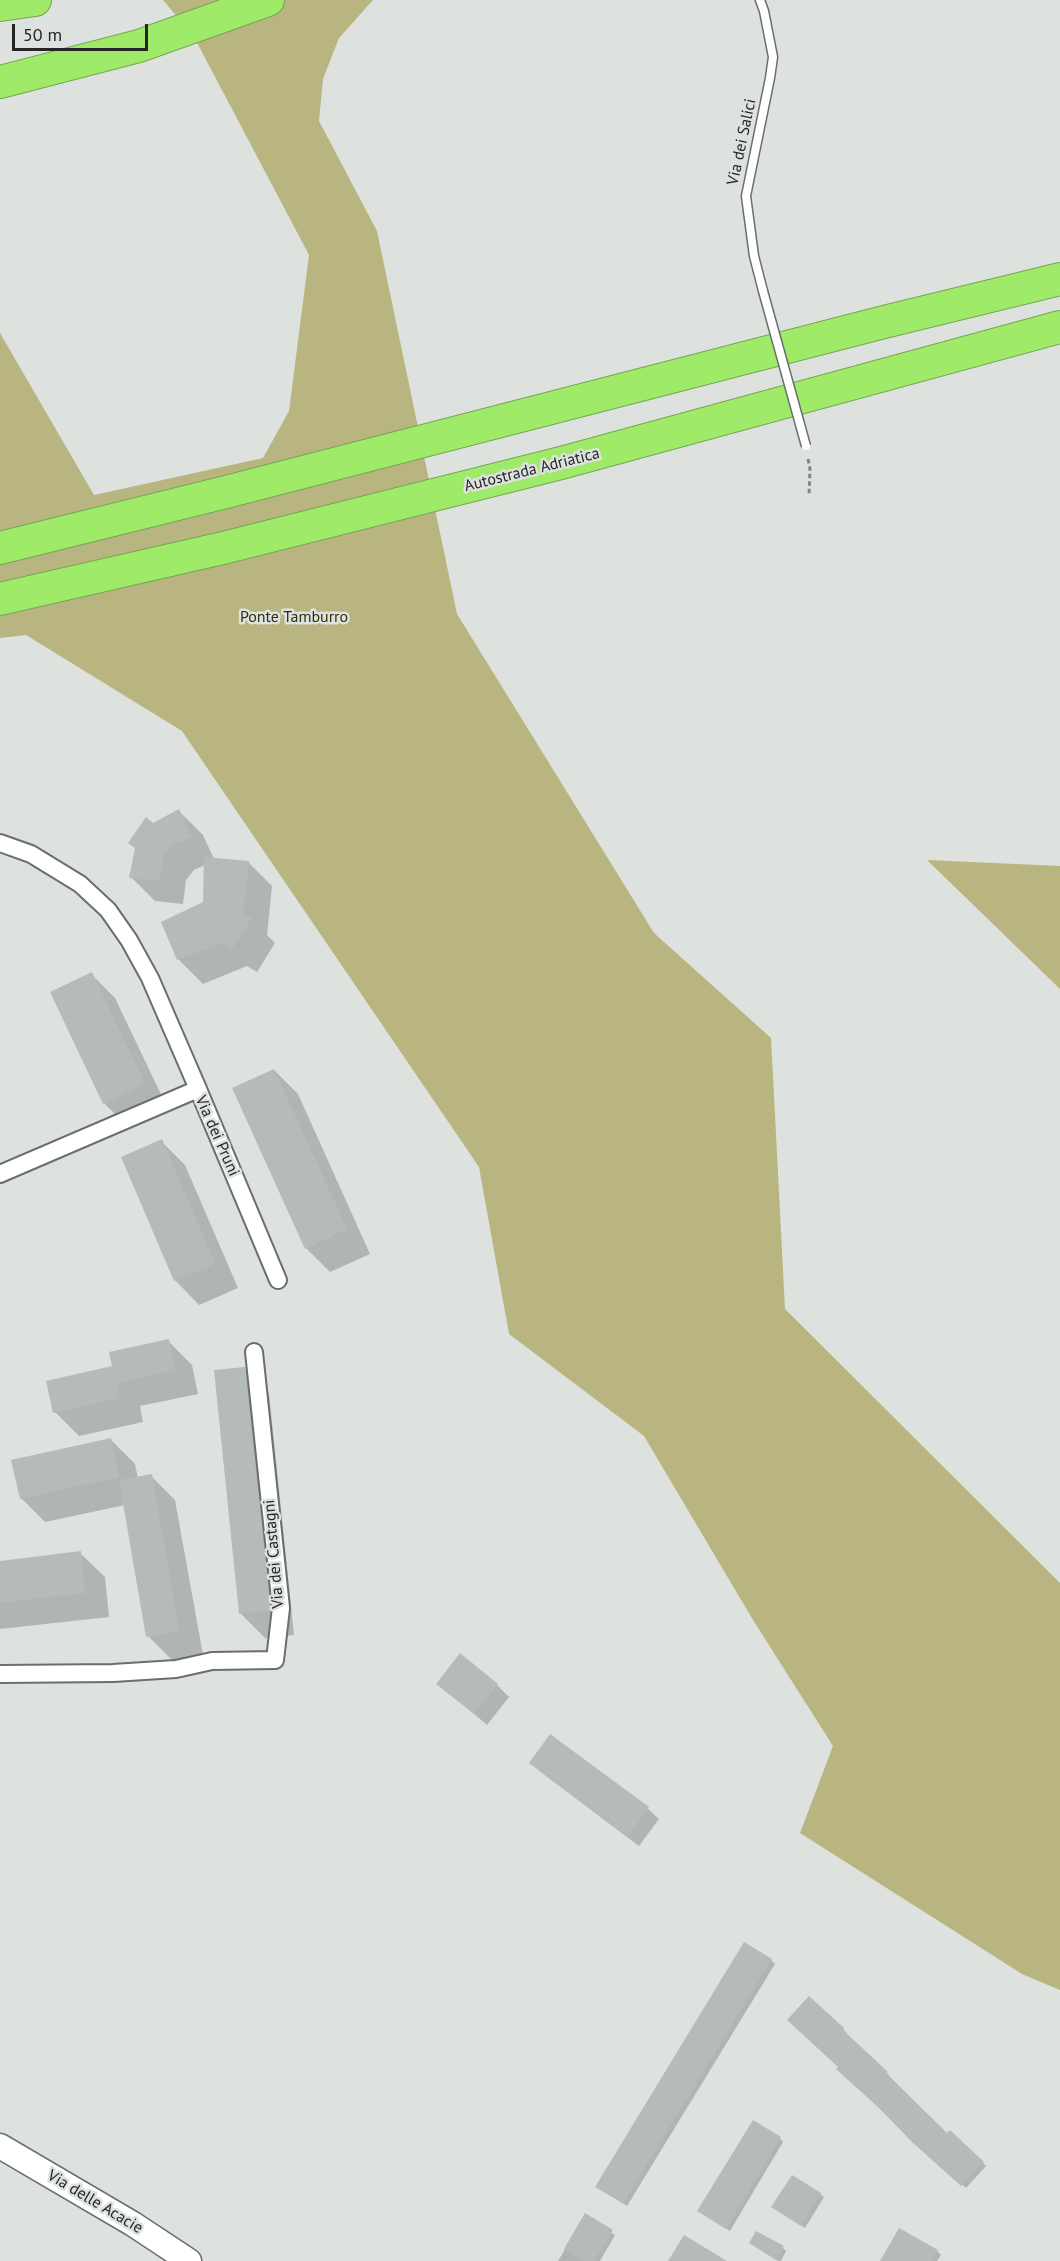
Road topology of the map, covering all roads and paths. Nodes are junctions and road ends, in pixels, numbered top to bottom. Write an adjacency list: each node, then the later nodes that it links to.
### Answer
1 (35, 0): 4 (highway)
2 (268, 0): 5 (highway)
3 (760, 0): 8 (lane, Via dei Salici, bridge)
4 (0, 5)
5 (0, 82)
6 (1060, 279): 10 (highway)
7 (1060, 327): 11 (highway, Autostrada Adriatica)
8 (806, 446): 9 (path)
9 (808, 496)
10 (0, 548)
11 (0, 598)
12 (0, 843): 13 (street)
13 (198, 1089): 14 (street, Via dei Pruni); 15 (street, Via dei Pruni)
14 (0, 1174)
15 (278, 1280)
16 (254, 1352): 17 (street, Via dei Castagni)
17 (0, 1674)
18 (0, 2146): 19 (street, Via delle Acacie)
19 (189, 2261)

